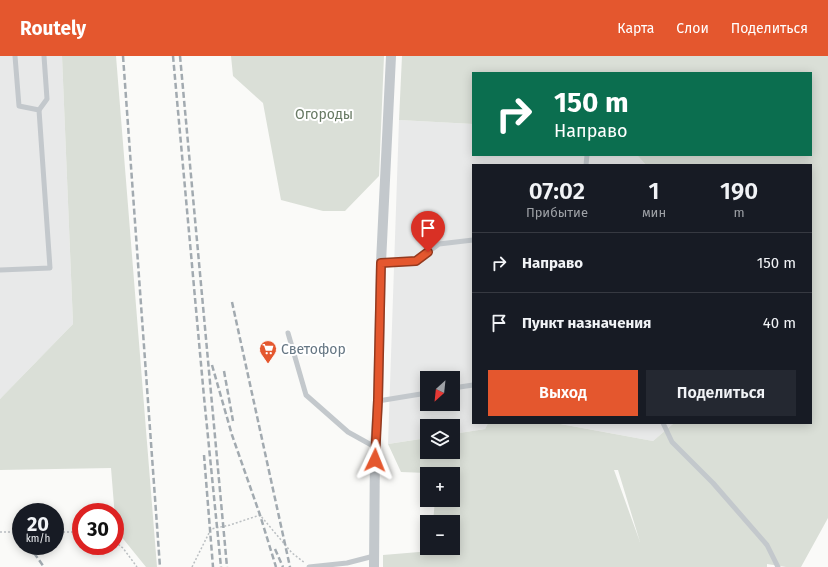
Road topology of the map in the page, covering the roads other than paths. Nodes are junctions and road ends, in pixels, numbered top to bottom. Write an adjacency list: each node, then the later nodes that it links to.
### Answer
1 (15, 56): 4 (lane)
2 (44, 56): 4 (lane)
3 (391, 56): 6 (street)
4 (38, 110): 7 (lane)
5 (472, 240): 6 (lane)
6 (381, 263): 12 (street)
7 (0, 270)
8 (288, 333): 14 (lane)
9 (472, 385): 10 (lane)
10 (460, 387)
11 (420, 394): 12 (lane)
12 (378, 400): 14 (street)
13 (663, 424): 18 (lane)
14 (375, 447): 15 (street)
15 (374, 556): 16 (lane); 17 (street)
16 (309, 567)
17 (374, 567)
18 (778, 567)

